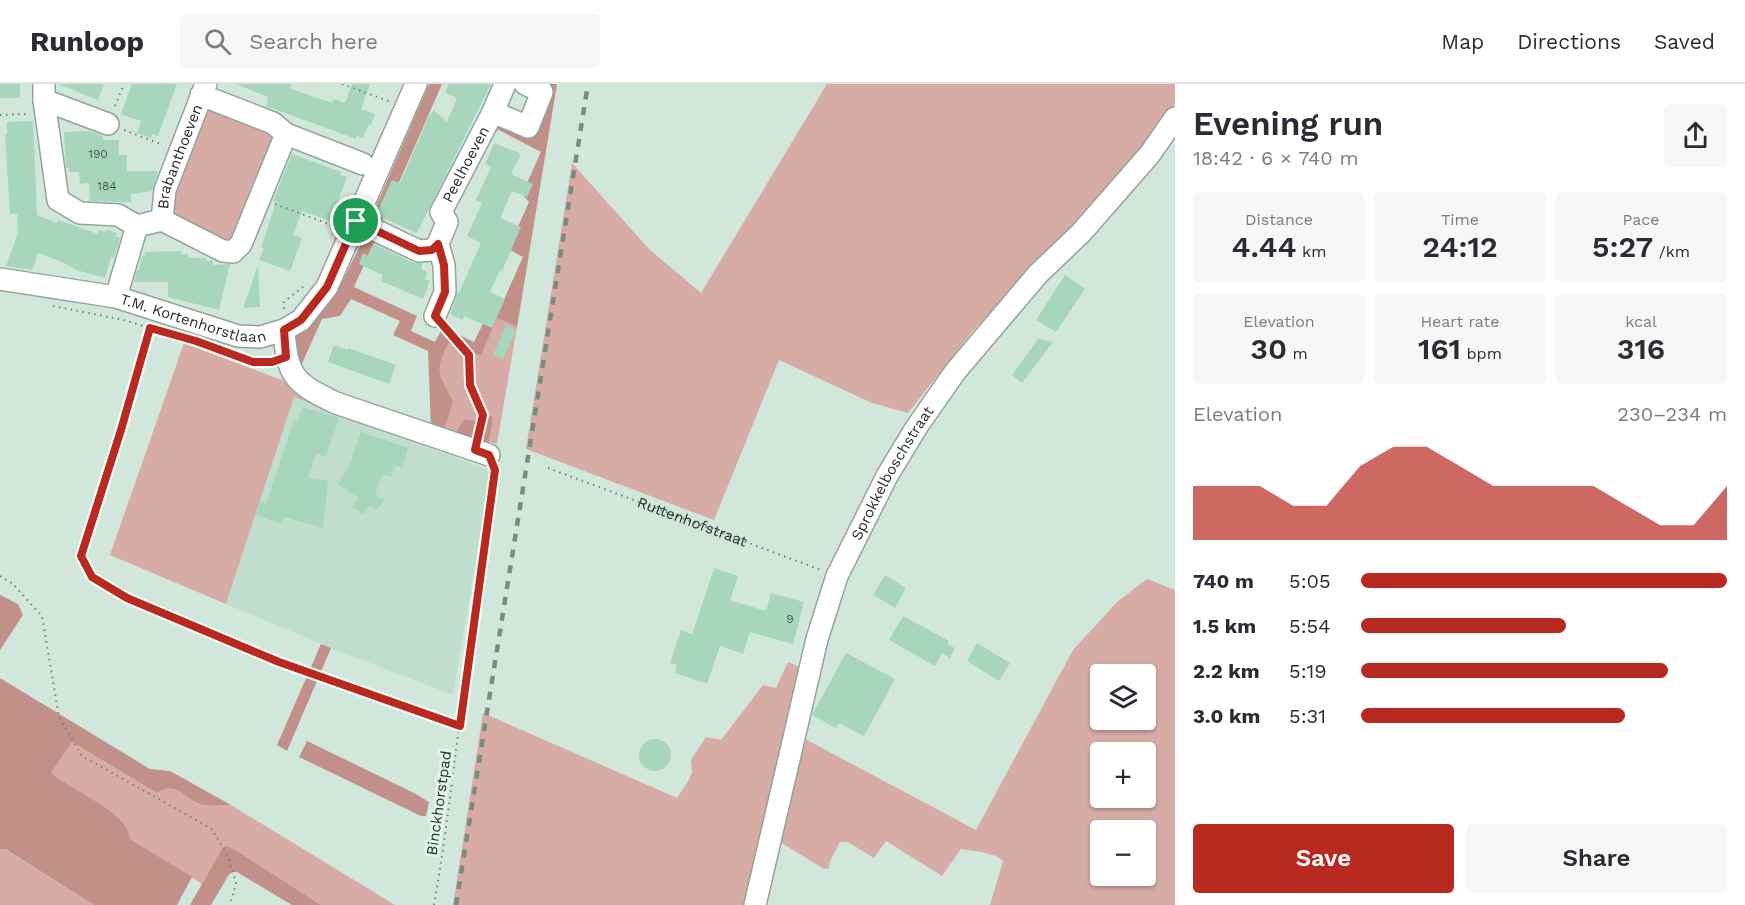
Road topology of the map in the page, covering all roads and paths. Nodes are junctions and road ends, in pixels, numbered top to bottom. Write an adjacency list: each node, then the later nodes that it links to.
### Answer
1 (124, 84): 12 (path)
2 (342, 84): 8 (path)
3 (416, 84): 18 (street, T.M. Kortenhorstlaan)
4 (505, 84): 9 (street, Peelhoeven)
5 (525, 84): 9 (street)
6 (204, 90): 13 (street, Brabanthoeven); 14 (street, Brabanthoeven)
7 (45, 99): 10 (path); 12 (street); 19 (street)
8 (390, 102)
9 (493, 112): 20 (street, Peelhoeven)
10 (0, 115)
11 (1175, 118): 31 (street, Sprokkelboschstraat)
12 (108, 124): 14 (path)
13 (286, 134): 15 (street, Brabanthoeven); 16 (street, Brabanthoeven)
14 (179, 151): 17 (street, Brabanthoeven)
15 (363, 164)
16 (260, 199): 17 (street, Brabanthoeven); 18 (path)
17 (162, 220): 19 (street, Brabanthoeven)
18 (347, 224): 20 (street); 25 (street, T.M. Kortenhorstlaan)
19 (138, 226): 22 (street)
20 (438, 244): 24 (street, Peelhoeven)
21 (0, 279): 22 (street, T.M. Kortenhorstlaan)
22 (116, 297): 25 (street, T.M. Kortenhorstlaan)
23 (44, 305): 32 (path, T.M. Kortenhorstlaan)
24 (435, 316): 28 (path)
25 (284, 330): 27 (street)
26 (215, 348): 27 (path, T.M. Kortenhorstlaan)
27 (286, 357): 28 (street)
28 (482, 453): 32 (path, Binckhorstpad)
29 (548, 468): 31 (path, Ruttenhofstraat)
30 (0, 576): 33 (path)
31 (837, 576): 35 (street, Sprokkelboschstraat)
32 (460, 726): 34 (path, Binckhorstpad)
33 (230, 905)
34 (434, 905)
35 (755, 905)

